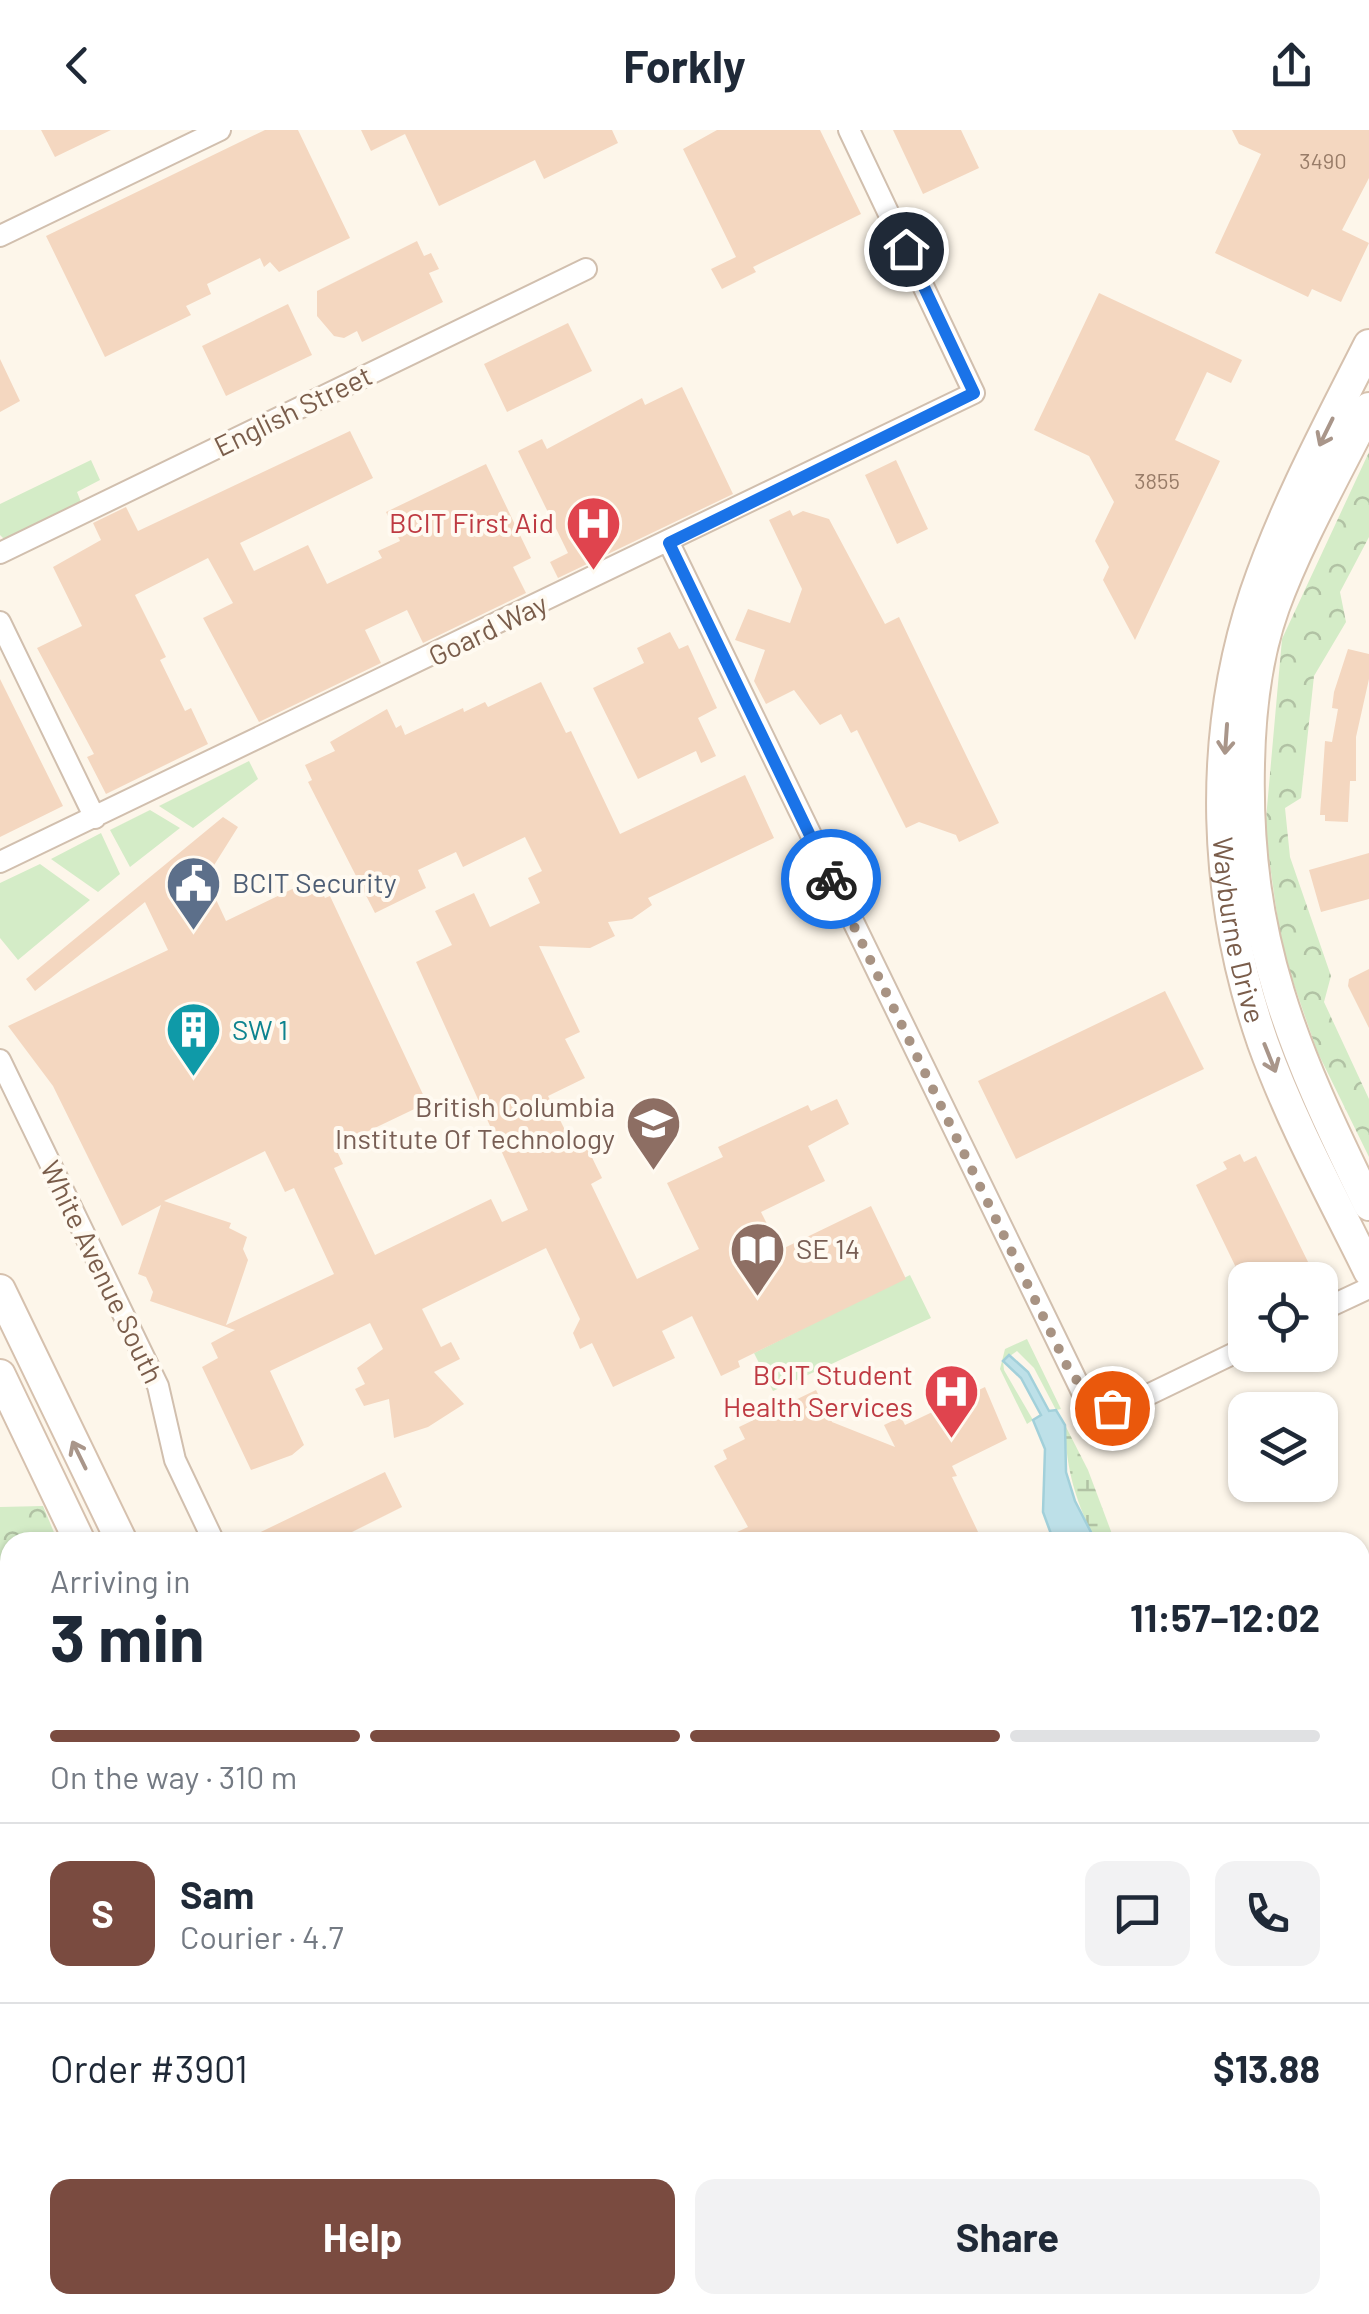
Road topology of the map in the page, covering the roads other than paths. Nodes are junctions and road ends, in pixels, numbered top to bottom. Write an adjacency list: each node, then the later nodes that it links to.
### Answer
1 (220, 130): 3 (street)
2 (850, 130): 7 (street, Goard Way)
3 (0, 236)
4 (586, 269): 8 (street, English Street)
5 (1369, 345): 9 (street, Wayburne Drive, one-way to 9)
6 (1369, 408): 9 (street, Wayburne Drive)
7 (669, 543): 11 (street, Goard Way); 19 (street)
8 (0, 554)
9 (1276, 571): 14 (street, Wayburne Drive); 15 (street, Wayburne Drive, one-way to 15)
10 (0, 622): 11 (street)
11 (95, 818): 12 (street, Goard Way)
12 (0, 862)
13 (0, 1060): 23 (street, White Avenue South)
14 (1369, 1205)
15 (1369, 1270)
16 (1369, 1288): 18 (street)
17 (0, 1290): 22 (street, one-way to 17)
18 (1338, 1303)
19 (1228, 1356)
20 (0, 1375): 21 (street)
21 (75, 1532)
22 (117, 1532)
23 (209, 1532)

